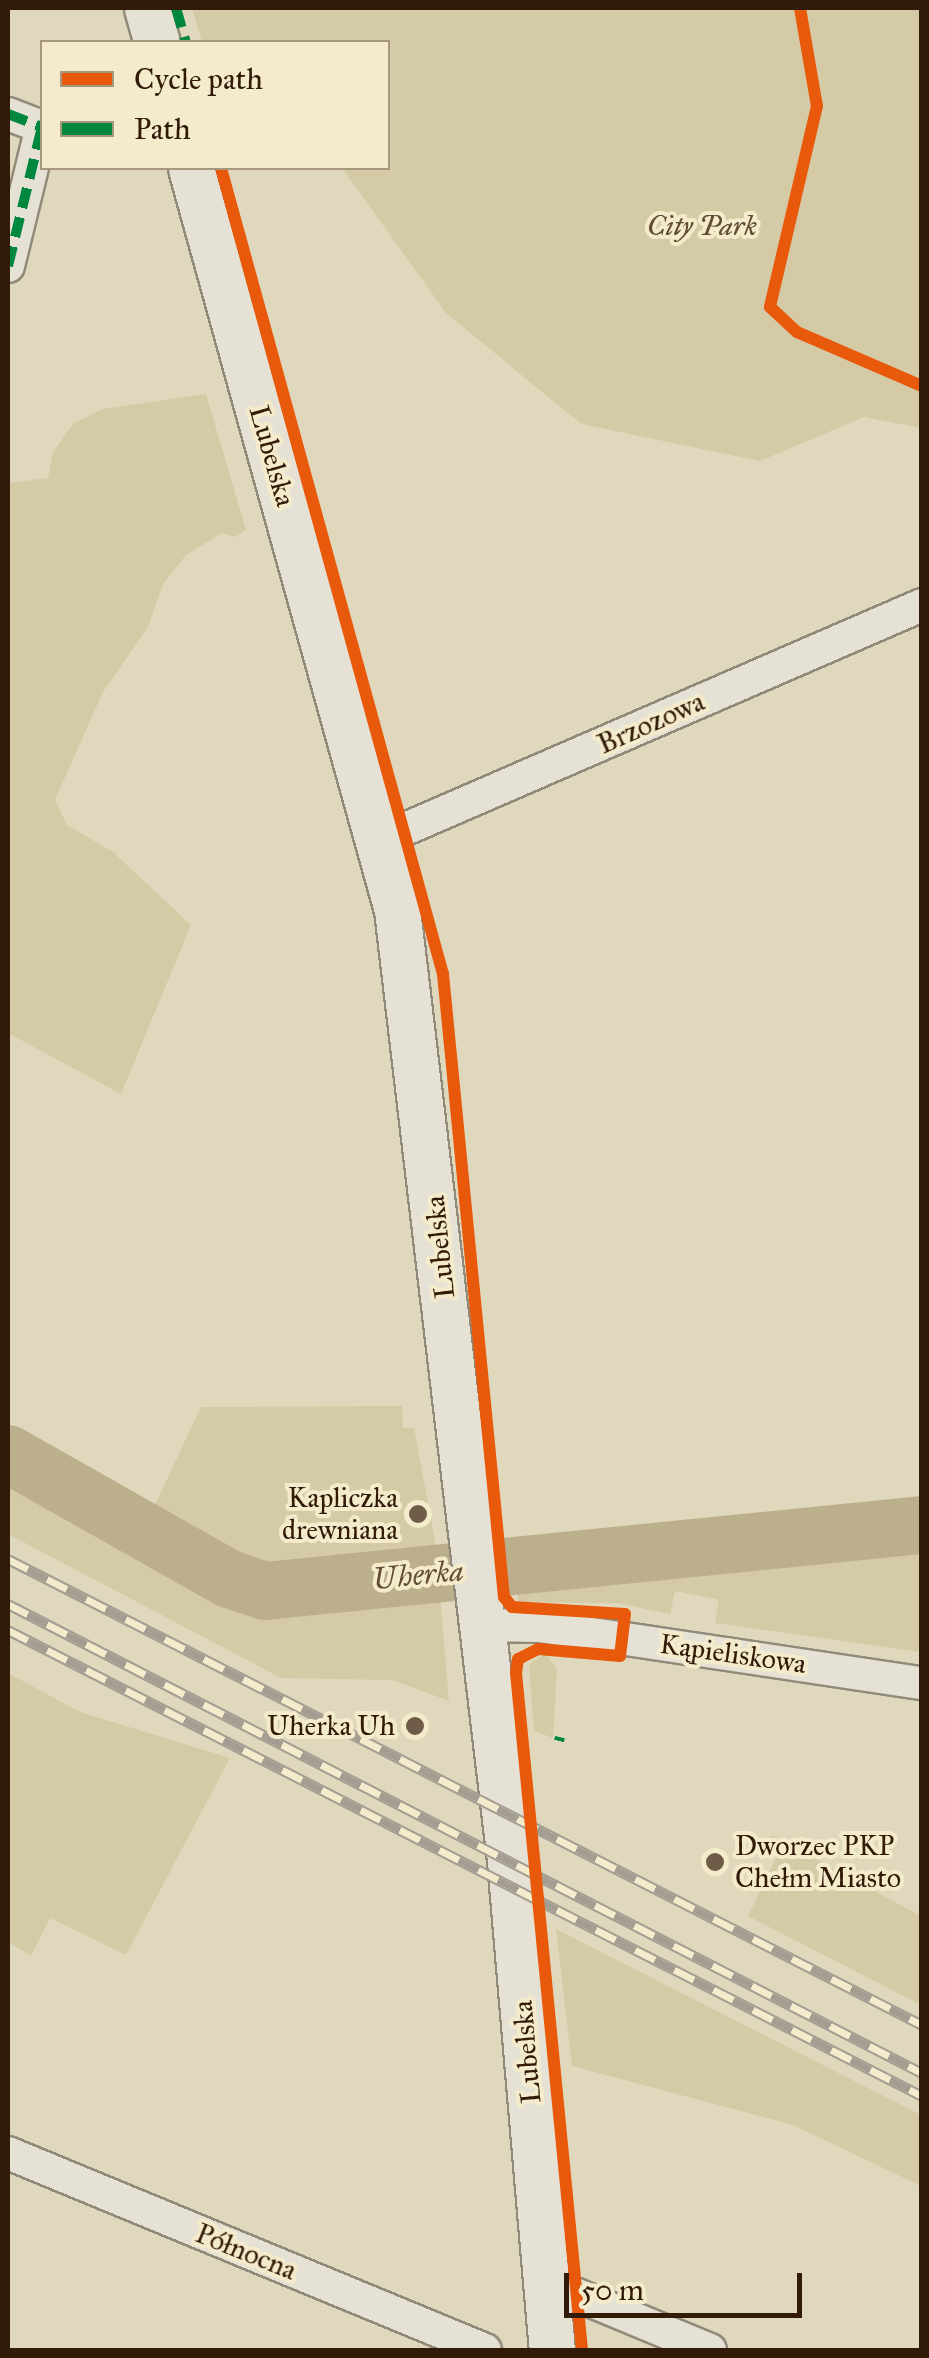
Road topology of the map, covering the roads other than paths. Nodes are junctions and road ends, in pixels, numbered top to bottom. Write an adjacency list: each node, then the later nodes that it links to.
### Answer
1 (147, 8): 2 (main road)
2 (155, 40)
3 (8, 114): 4 (street)
4 (40, 126)
5 (40, 135): 7 (street)
6 (193, 170): 9 (main road, Lubelska)
7 (8, 266)
8 (922, 605): 9 (street, Brzozowa)
9 (380, 840): 10 (main road, Lubelska)
10 (483, 1612): 11 (street, Kąpieliskowa); 13 (main road, Lubelska)
11 (922, 1683)
12 (8, 2153): 14 (street, Północna)
13 (548, 2296): 15 (main road, Lubelska); 16 (street)
14 (484, 2350)
15 (552, 2350)
16 (710, 2350)

